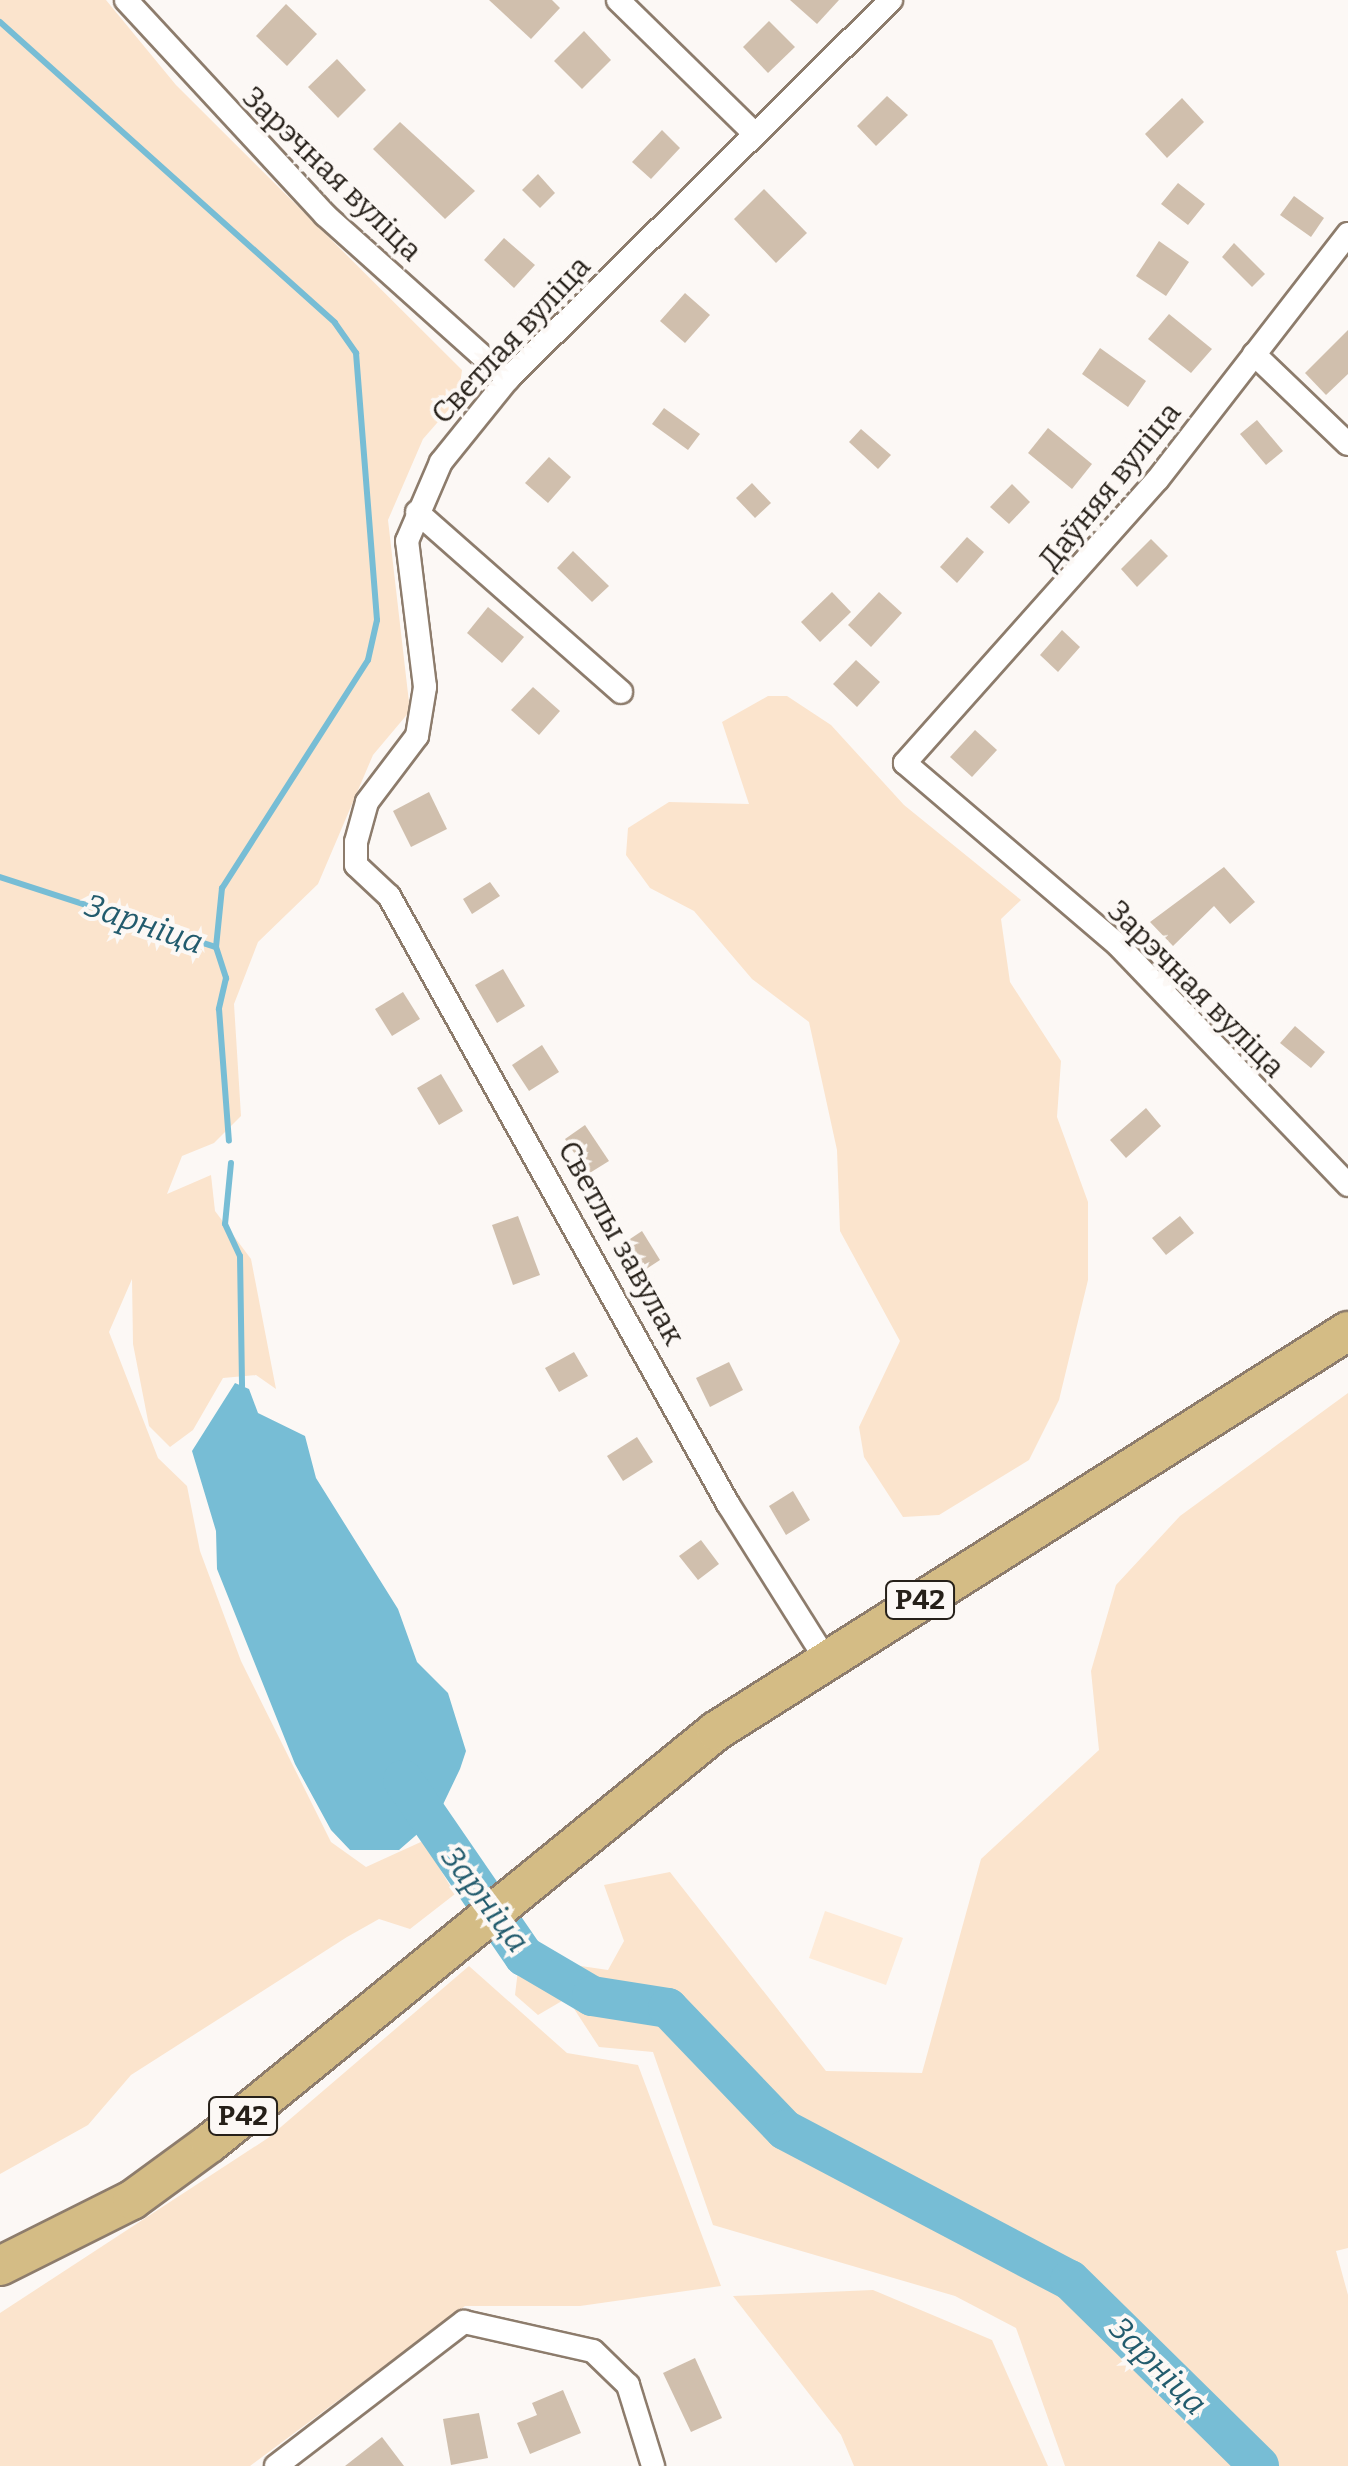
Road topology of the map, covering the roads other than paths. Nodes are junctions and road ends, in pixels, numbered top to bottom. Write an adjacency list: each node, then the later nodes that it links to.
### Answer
1 (126, 0): 7 (street, Зарэчная вуліца)
2 (618, 0): 4 (street)
3 (891, 0): 4 (street, Светлая вуліца)
4 (754, 132): 7 (street, Светлая вуліца)
5 (1344, 250): 6 (street, Даўняя вуліца)
6 (1254, 354): 8 (street); 11 (street, Даўняя вуліца)
7 (508, 379): 9 (street, Светлая вуліца)
8 (1348, 444)
9 (417, 512): 10 (street); 12 (street, Светлая вуліца)
10 (621, 692)
11 (905, 763): 13 (street, Зарэчная вуліца)
12 (356, 865): 15 (street, Светлы завулак)
13 (1348, 1185)
14 (1348, 1331): 15 (main road, Р42)
15 (818, 1647): 16 (main road, Р42)
16 (0, 2266)
17 (276, 2466): 18 (street)
18 (653, 2466)

